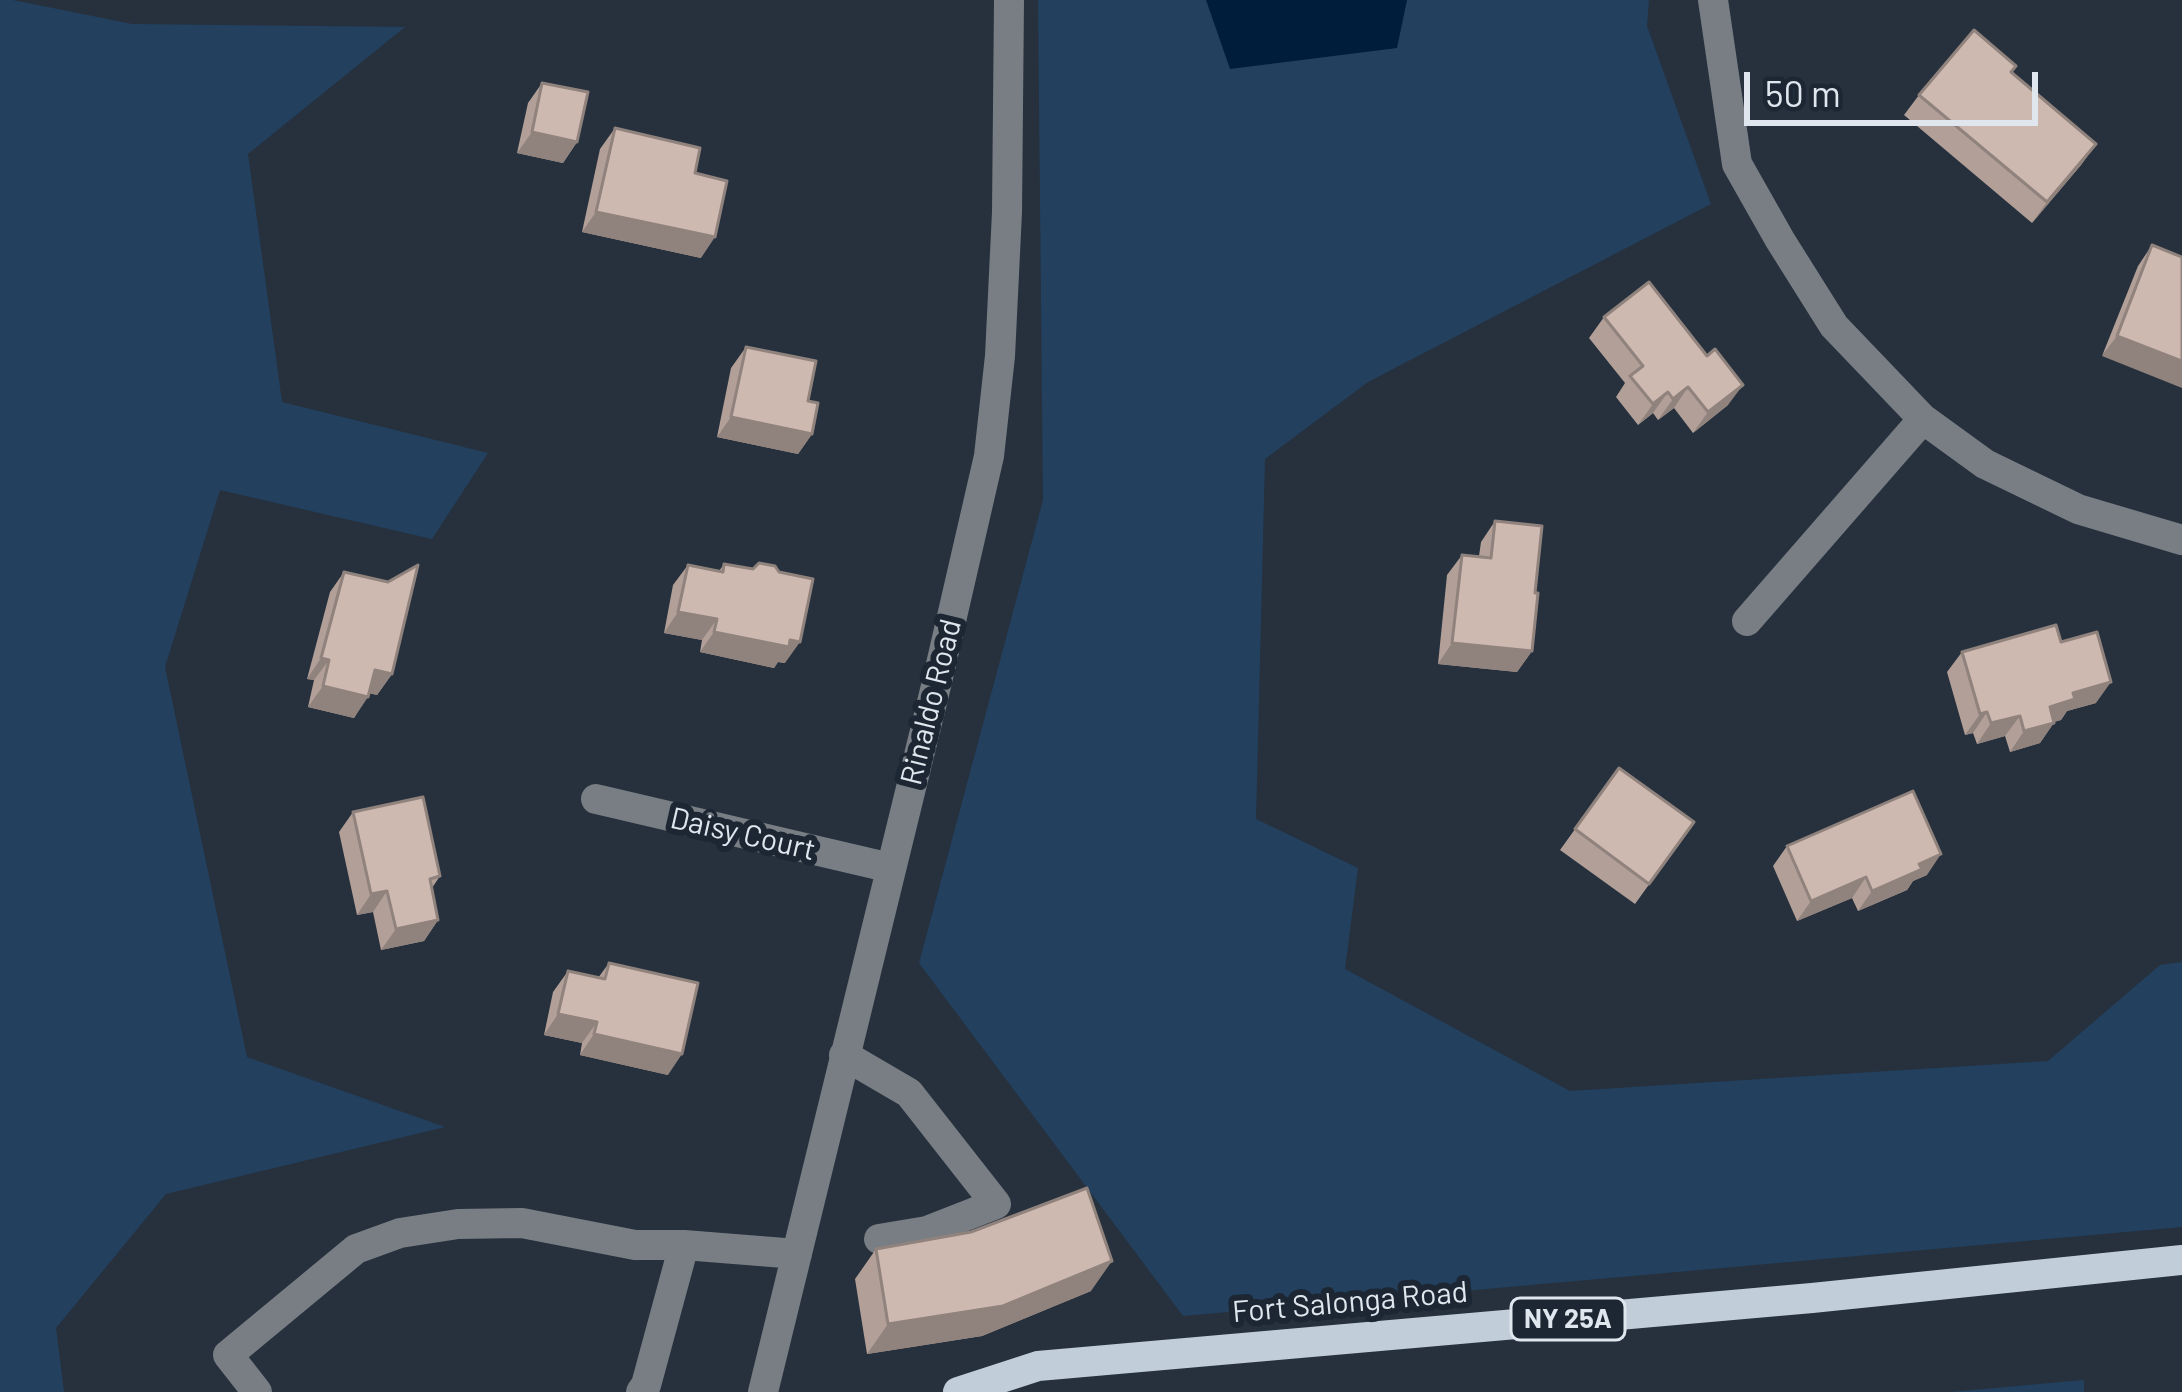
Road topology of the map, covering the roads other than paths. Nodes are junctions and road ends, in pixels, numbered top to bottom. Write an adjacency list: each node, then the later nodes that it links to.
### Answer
1 (1009, 0): 7 (street, Rinaldo Road)
2 (1713, 0): 3 (street)
3 (1923, 419): 4 (street); 5 (street)
4 (2182, 539)
5 (1748, 621)
6 (596, 800): 7 (street, Daisy Court)
7 (891, 868): 8 (street, Rinaldo Road)
8 (844, 1055): 9 (street); 11 (street, Rinaldo Road)
9 (879, 1239)
10 (684, 1245): 11 (street); 13 (street); 14 (street)
11 (796, 1254): 15 (street, Rinaldo Road)
12 (2182, 1260): 16 (main road, Fort Salonga Road / NY 25A)
13 (256, 1392)
14 (641, 1392)
15 (763, 1392)
16 (958, 1392)

